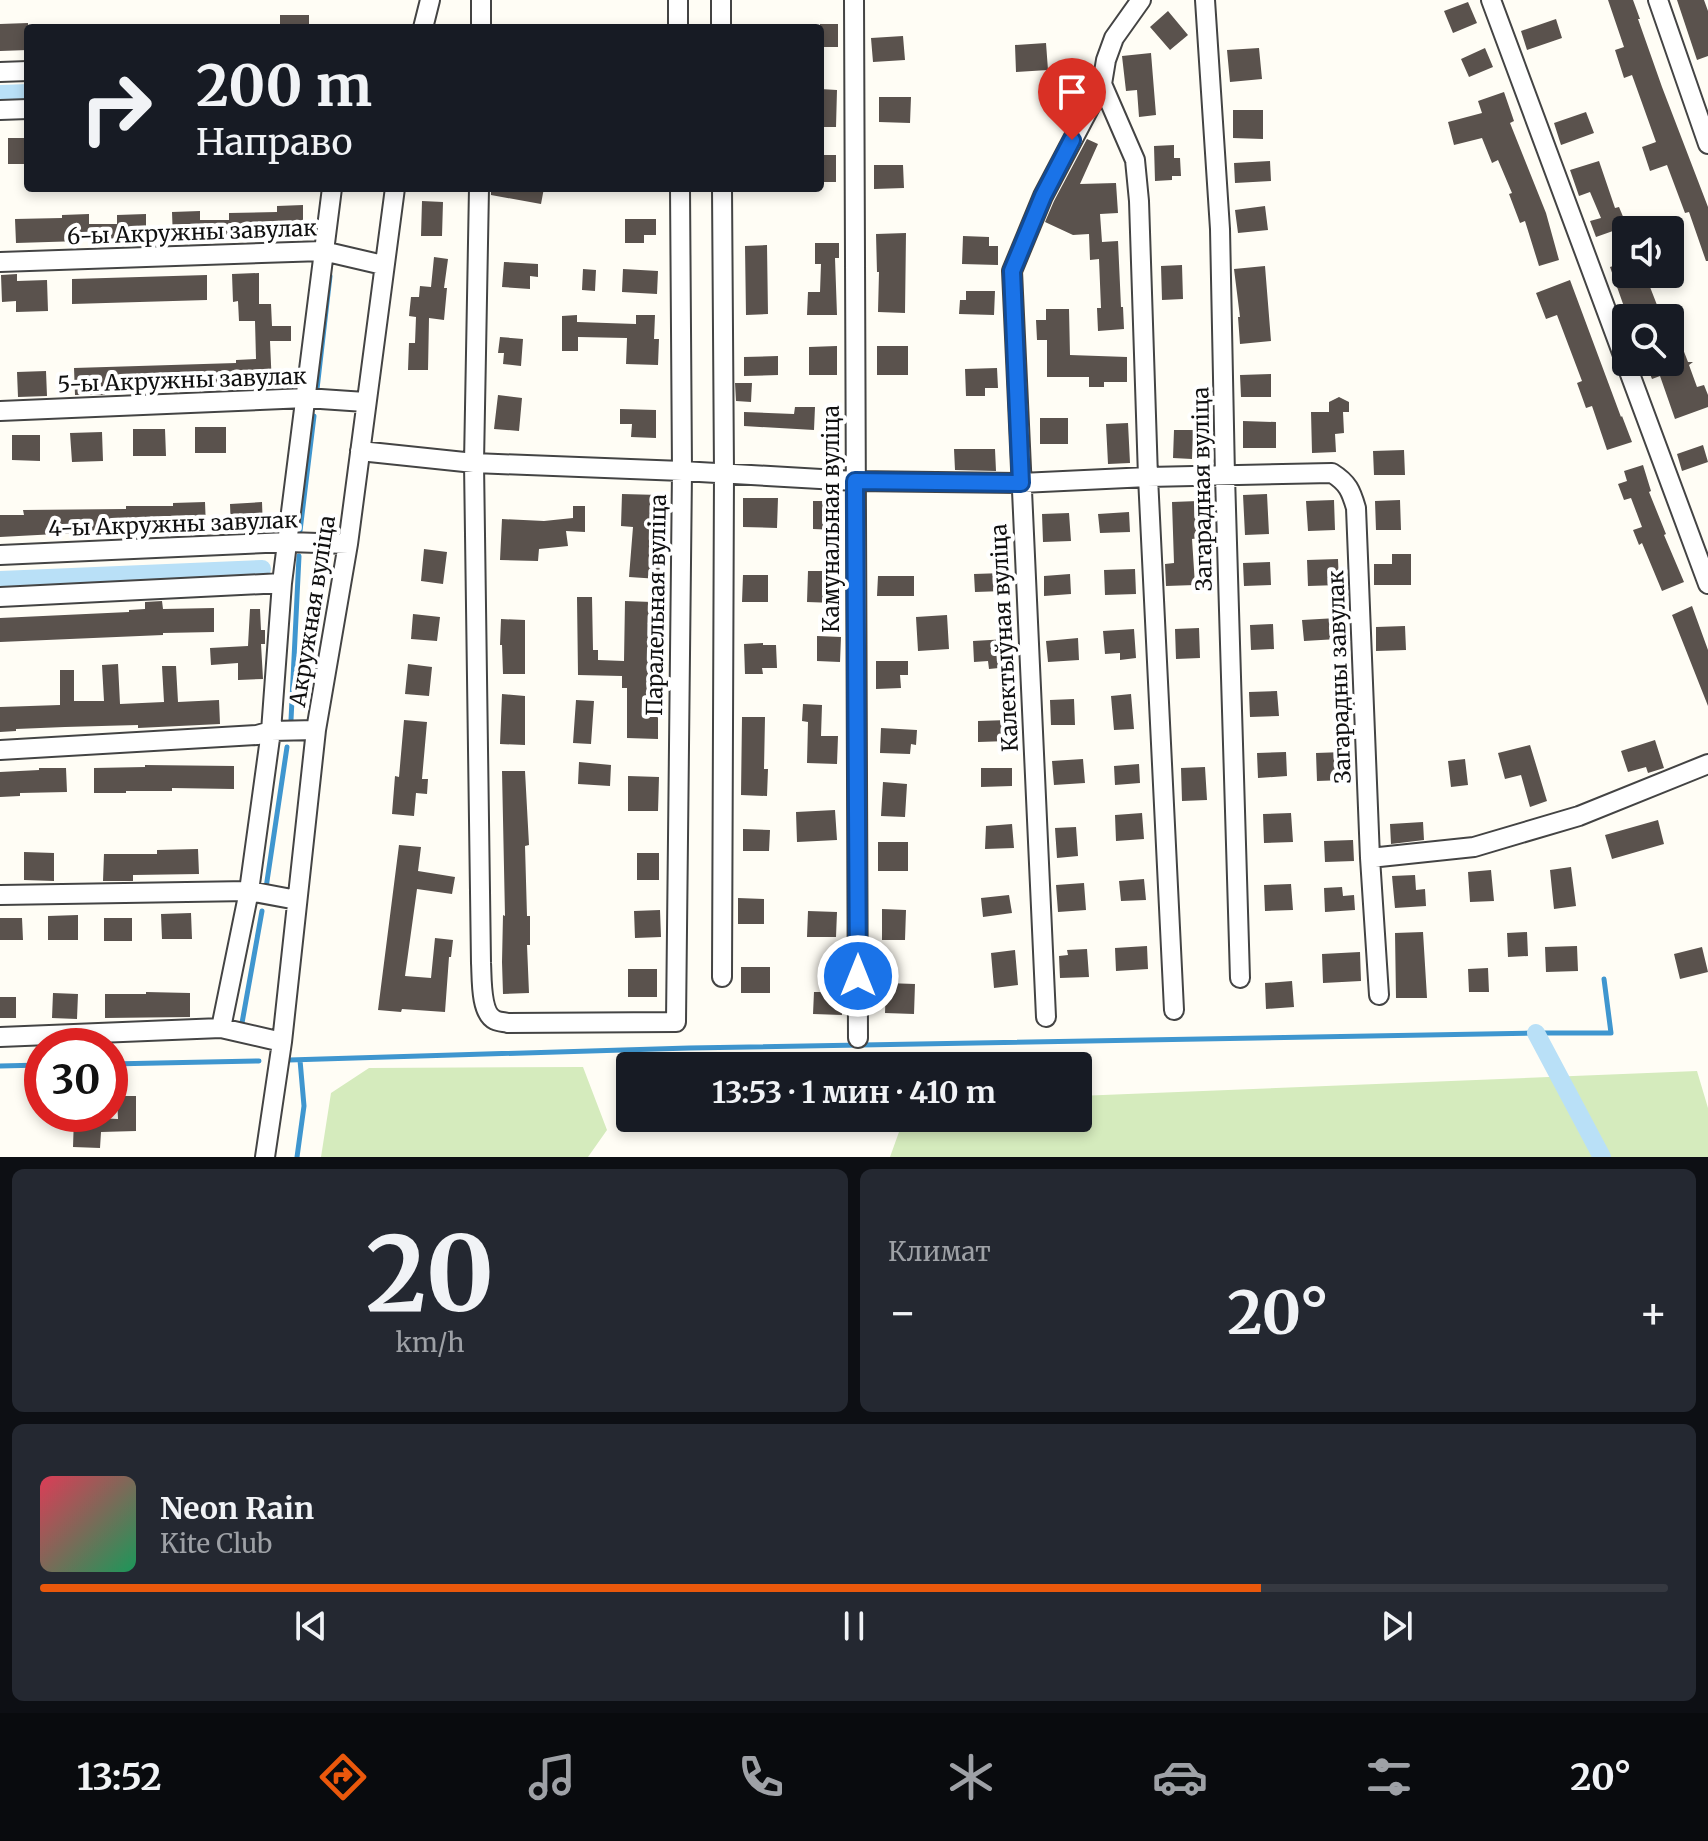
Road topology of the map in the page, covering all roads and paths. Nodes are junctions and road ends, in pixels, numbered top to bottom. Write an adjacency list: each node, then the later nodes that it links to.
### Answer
1 (430, 0): 10 (street)
2 (481, 0): 11 (street)
3 (678, 0): 12 (street)
4 (721, 0): 13 (street)
5 (854, 0): 37 (street, Камунальная вуліца)
6 (1141, 0): 16 (street, Калектыўная вуліца)
7 (1205, 0): 35 (street, Загарадная вуліца)
8 (1491, 0): 43 (street)
9 (1658, 0): 19 (street)
10 (424, 24)
11 (481, 24)
12 (678, 24)
13 (721, 24)
14 (24, 71): 15 (street)
15 (0, 72)
16 (1102, 84): 36 (street); 38 (street, Калектыўная вуліца)
17 (24, 109): 18 (street)
18 (0, 110)
19 (1708, 144)
20 (331, 192): 25 (street)
21 (394, 192): 27 (street, Акружная вуліца)
22 (479, 192): 32 (street)
23 (680, 192): 33 (street, Паралельная вуліца)
24 (722, 192): 34 (street)
25 (323, 251): 26 (street, 6-ы Акружны завулак); 27 (street, 6-ы Акружны завулак); 28 (street)
26 (0, 262)
27 (383, 265): 29 (street, Акружная вуліца)
28 (306, 398): 29 (street, 5-ы Акружны завулак); 30 (street, 5-ы Акружны завулак); 39 (street)
29 (365, 402): 31 (street, Акружная вуліца)
30 (0, 411)
31 (360, 451): 32 (street, Загарадны завулак); 40 (street, Акружная вуліца)
32 (474, 463): 33 (street, Загарадны завулак); 33 (street, Паралельная вуліца)
33 (682, 471): 34 (street, Загарадны завулак)
34 (724, 473): 37 (street, Загарадны завулак); 53 (street)
35 (1225, 476): 36 (street, Загарадны завулак); 49 (street, Загарадны завулак); 54 (street, Загарадная вуліца)
36 (1148, 477): 38 (street, Загарадны завулак); 56 (street)
37 (855, 481): 38 (street, Загарадны завулак); 60 (street, Камунальная вуліца)
38 (1021, 483): 57 (street, Калектыўная вуліца)
39 (288, 542): 40 (street, 4-ы Акружны завулак); 41 (street, 4-ы Акружны завулак); 42 (street)
40 (348, 544): 45 (street, Акружная вуліца)
41 (0, 555)
42 (282, 583): 44 (street); 46 (street)
43 (1708, 584)
44 (0, 597)
45 (316, 730): 46 (street); 52 (street, Акружная вуліца)
46 (271, 731): 47 (street); 50 (street)
47 (0, 750)
48 (1708, 764): 49 (street)
49 (1370, 858): 55 (street, Загарадны завулак)
50 (249, 891): 51 (street); 52 (street); 58 (street)
51 (0, 895)
52 (297, 900): 61 (street, Акружная вуліца)
53 (722, 977)
54 (1240, 978)
55 (1379, 995)
56 (1174, 1010)
57 (1046, 1017)
58 (221, 1028): 59 (street); 61 (street)
59 (0, 1037)
60 (858, 1038)
61 (282, 1042): 62 (street, Акружная вуліца)
62 (265, 1157)

